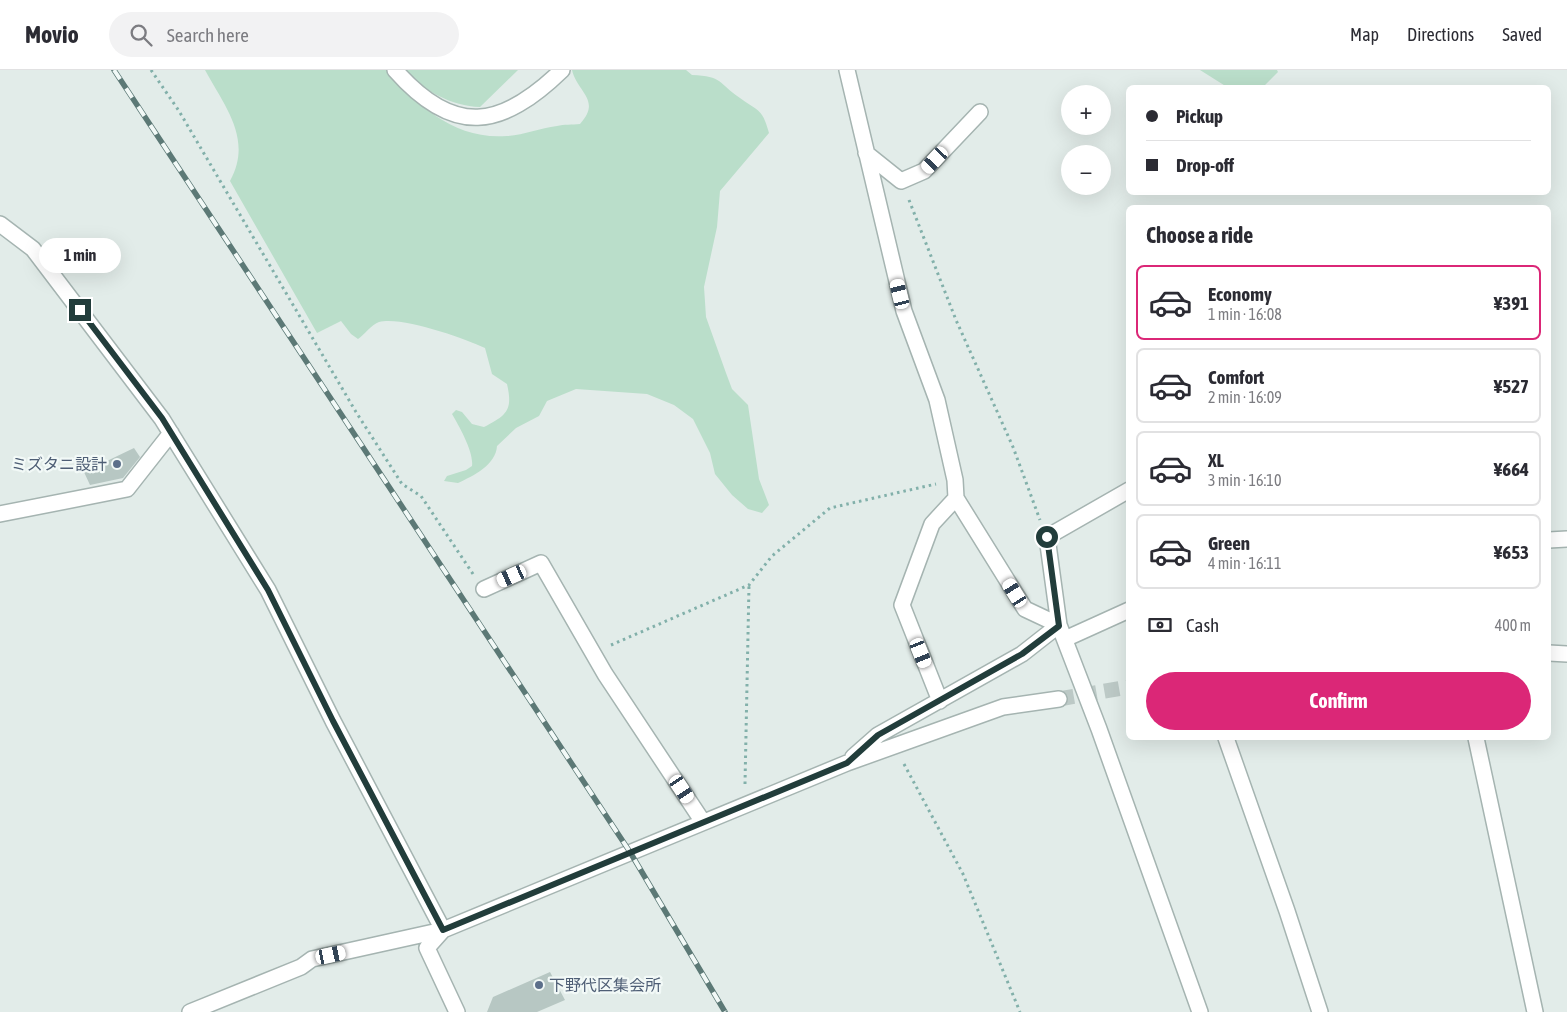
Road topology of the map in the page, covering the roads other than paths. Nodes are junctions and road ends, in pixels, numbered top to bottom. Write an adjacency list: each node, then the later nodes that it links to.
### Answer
1 (395, 70): 2 (street)
2 (562, 70)
3 (847, 70): 5 (street)
4 (980, 112): 5 (street)
5 (866, 153): 9 (street)
6 (0, 224): 7 (street)
7 (171, 433): 10 (street); 24 (street)
8 (1126, 492): 15 (street)
9 (956, 498): 15 (street); 19 (street)
10 (0, 514)
11 (1567, 539): 12 (street)
12 (1551, 540)
13 (484, 589): 23 (street)
14 (1126, 611): 15 (street)
15 (1062, 632): 19 (street); 27 (street)
16 (1551, 653): 17 (street)
17 (1567, 654)
18 (1059, 699): 22 (street)
19 (940, 701): 22 (street)
20 (1227, 740): 28 (street)
21 (1476, 740): 29 (street)
22 (847, 763): 23 (street)
23 (703, 822): 24 (street)
24 (443, 930): 25 (street); 26 (street)
25 (190, 1012)
26 (457, 1012)
27 (1200, 1012)
28 (1320, 1012)
29 (1535, 1012)

